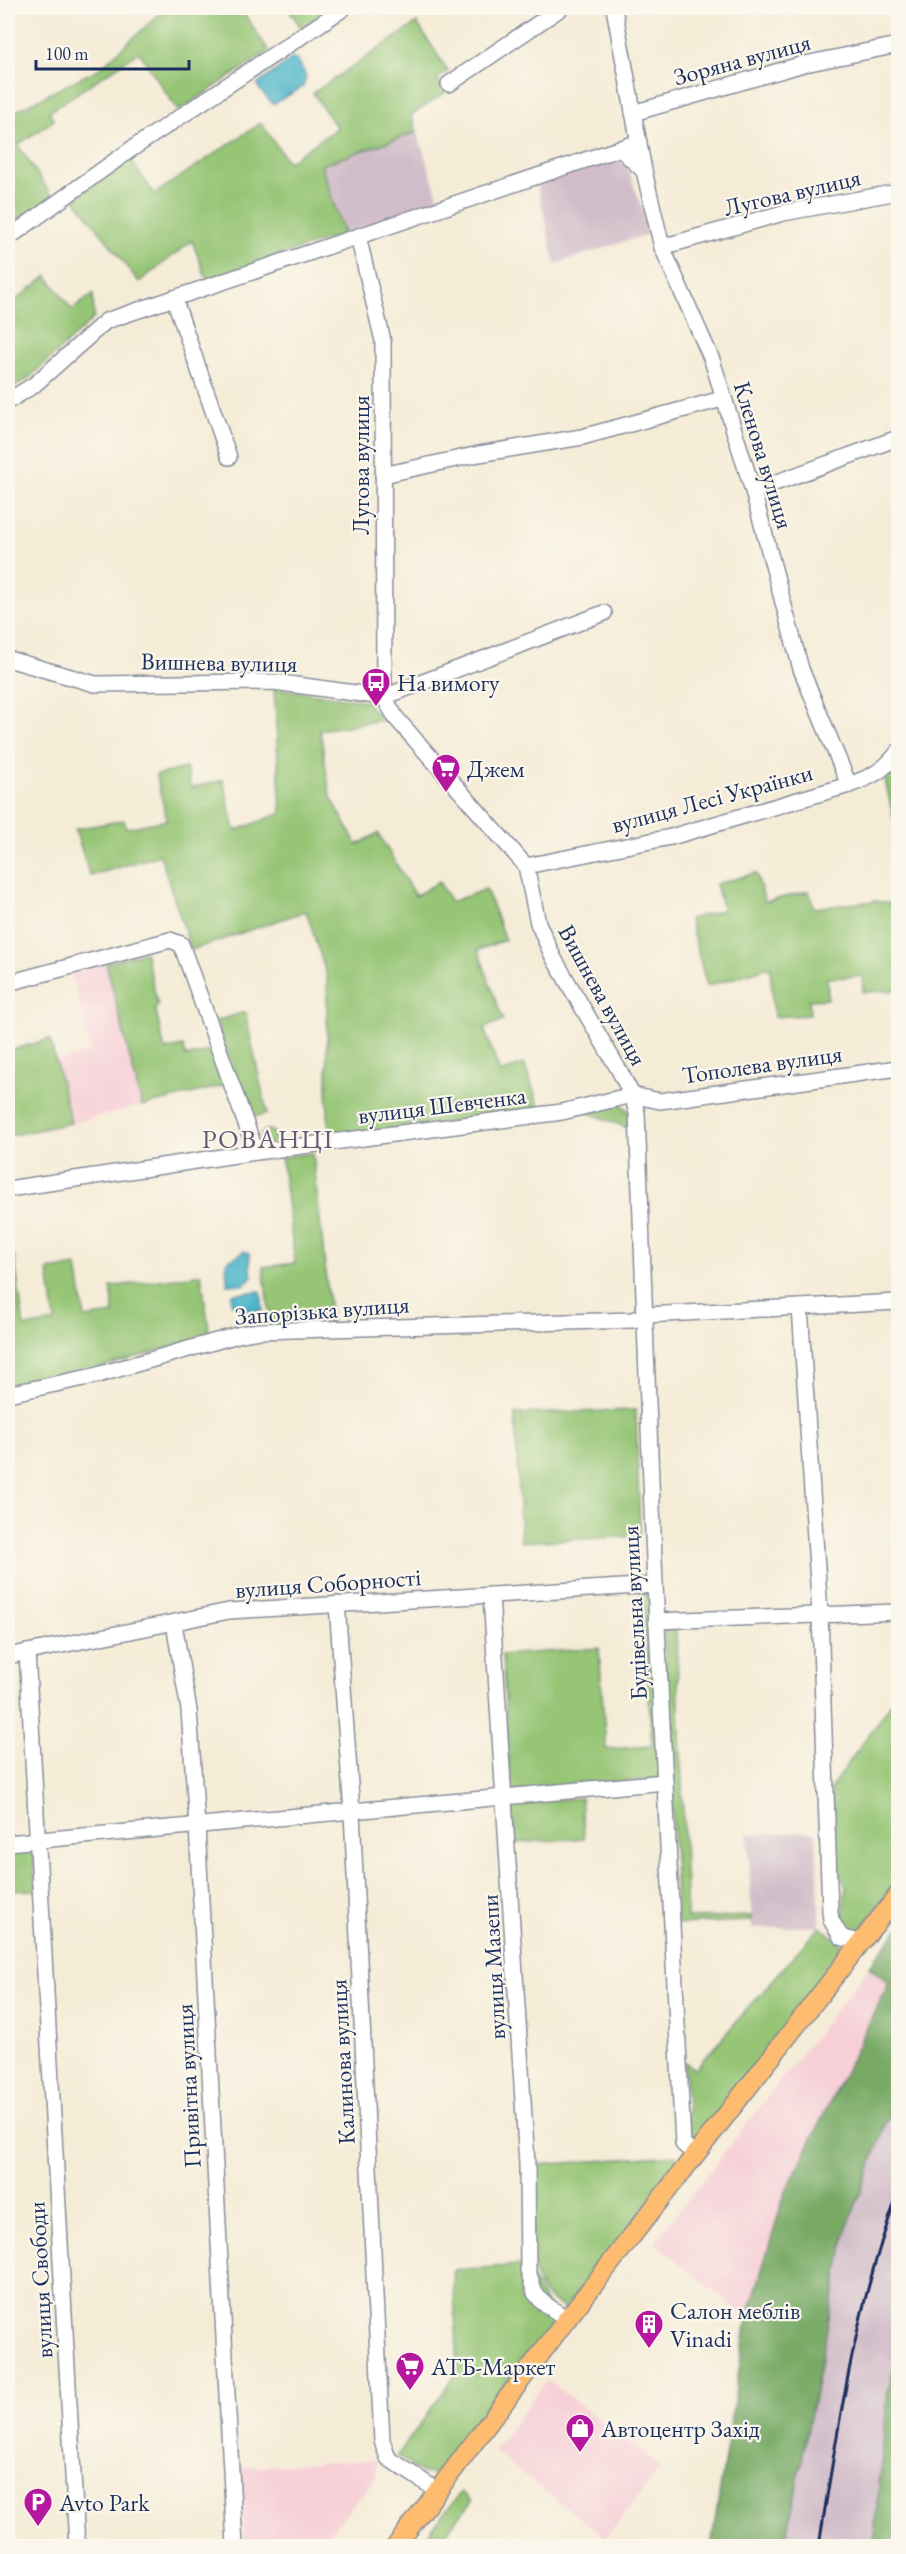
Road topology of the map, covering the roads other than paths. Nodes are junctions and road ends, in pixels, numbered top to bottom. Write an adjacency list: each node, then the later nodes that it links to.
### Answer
1 (344, 8): 12 (street)
2 (561, 8): 5 (street)
3 (615, 8): 6 (street, Кленова вулиця)
4 (898, 45): 6 (street, Зоряна вулиця)
5 (449, 84)
6 (633, 113): 7 (street, Кленова вулиця)
7 (639, 142): 8 (street); 9 (street, Кленова вулиця)
8 (619, 148): 9 (street); 11 (street)
9 (644, 171): 13 (street, Кленова вулиця)
10 (898, 192): 13 (street, Лугова вулиця)
11 (358, 236): 14 (street); 19 (street, Лугова вулиця)
12 (8, 238)
13 (662, 248): 15 (street, Кленова вулиця)
14 (174, 298): 16 (street); 18 (street)
15 (722, 399): 19 (street); 20 (street, Кленова вулиця)
16 (8, 401)
17 (898, 438): 20 (street)
18 (229, 457)
19 (383, 475): 23 (street, Лугова вулиця)
20 (753, 491): 25 (street, Кленова вулиця)
21 (604, 613): 23 (street)
22 (8, 659): 23 (street, Вишнева вулиця)
23 (384, 697): 26 (street, Вишнева вулиця)
24 (898, 752): 25 (street, вулиця Лесі Українки)
25 (849, 785): 26 (street, вулиця Лесі Українки)
26 (526, 866): 29 (street, Вишнева вулиця)
27 (8, 983): 30 (street)
28 (898, 1068): 29 (street, Тополева вулиця)
29 (632, 1095): 30 (street, вулиця Шевченка); 34 (street, Вишнева вулиця)
30 (256, 1152): 31 (street, вулиця Шевченка)
31 (8, 1189)
32 (898, 1302): 33 (street)
33 (800, 1307): 34 (street); 40 (street)
34 (646, 1315): 35 (street, Запорізька вулиця); 36 (street, Будівельна вулиця)
35 (8, 1394)
36 (655, 1585): 37 (street, вулиця Соборності); 41 (street, Будівельна вулиця)
37 (491, 1595): 38 (street, вулиця Соборності); 46 (street, вулиця Мазепи)
38 (337, 1604): 42 (street, вулиця Соборності); 47 (street, Калинова вулиця)
39 (898, 1612): 40 (street)
40 (820, 1614): 41 (street); 52 (street)
41 (656, 1621): 45 (street, Будівельна вулиця)
42 (174, 1624): 43 (street, вулиця Соборності); 48 (street, Привітна вулиця)
43 (27, 1652): 44 (street, вулиця Соборності); 49 (street, вулиця Свободи)
44 (8, 1656)
45 (665, 1782): 46 (street); 53 (street, Будівельна вулиця)
46 (506, 1798): 47 (street); 54 (street, вулиця Мазепи)
47 (352, 1812): 48 (street); 55 (street, Калинова вулиця)
48 (197, 1826): 49 (street); 57 (street, Привітна вулиця)
49 (38, 1838): 50 (street); 56 (street, вулиця Свободи)
50 (8, 1843)
51 (898, 1895): 52 (main road)
52 (862, 1943): 53 (main road)
53 (696, 2155): 54 (main road)
54 (567, 2319): 55 (main road)
55 (438, 2491): 58 (main road)
56 (76, 2547)
57 (235, 2547)
58 (396, 2547)

